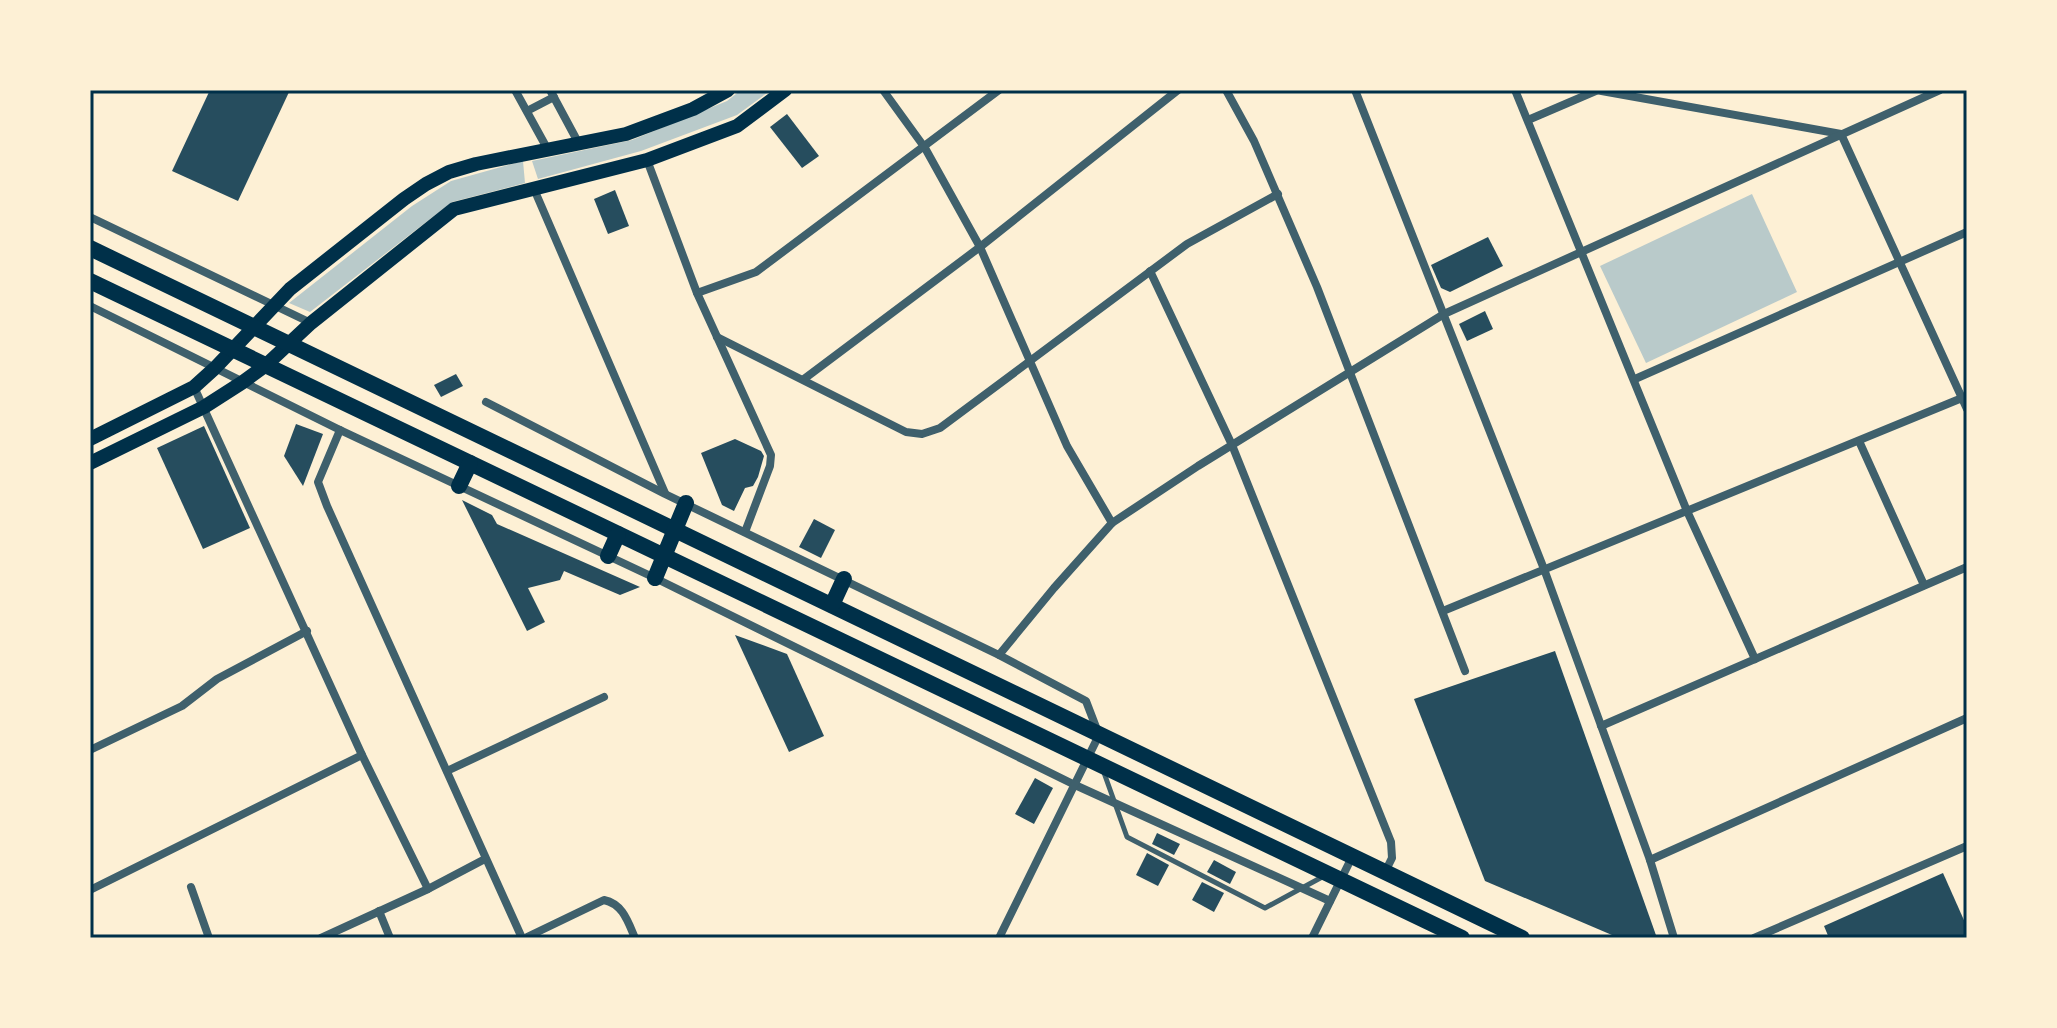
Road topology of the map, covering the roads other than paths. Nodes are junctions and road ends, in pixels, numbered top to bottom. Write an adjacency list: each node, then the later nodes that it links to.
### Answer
1 (515, 90): 13 (street)
2 (728, 90): 16 (main road)
3 (785, 90): 19 (main road)
4 (883, 90): 17 (street)
5 (999, 90): 17 (street)
6 (1178, 90): 24 (street)
7 (1226, 90): 21 (street)
8 (1355, 90): 33 (street)
9 (1515, 90): 14 (street)
10 (1597, 90): 14 (street); 15 (street)
11 (1940, 90): 15 (street)
12 (552, 94): 13 (street); 16 (street)
13 (527, 111): 18 (street)
14 (1528, 120): 26 (street)
15 (1841, 134): 26 (street); 27 (street)
16 (579, 144): 18 (main road)
17 (925, 148): 24 (street); 30 (street)
18 (548, 150): 31 (main road)
19 (647, 160): 20 (main road); 30 (street)
20 (534, 189): 34 (main road); 58 (street)
21 (1278, 194): 28 (street); 42 (street)
22 (90, 217): 31 (street)
23 (1967, 232): 27 (street)
24 (980, 247): 39 (street); 43 (street)
25 (90, 248): 35 (highway)
26 (1583, 252): 33 (street); 44 (street)
27 (1900, 262): 44 (street); 47 (street)
28 (1150, 271): 39 (street); 54 (street)
29 (90, 281): 38 (highway)
30 (697, 293): 36 (street)
31 (276, 303): 34 (street); 35 (main road)
32 (90, 306): 41 (street)
33 (1444, 314): 42 (street); 68 (street)
34 (311, 323): 37 (main road)
35 (252, 326): 37 (highway); 38 (main road)
36 (717, 337): 43 (street); 63 (street)
37 (287, 343): 40 (main road); 62 (highway)
38 (232, 349): 40 (highway); 41 (main road)
39 (1030, 361): 43 (street); 61 (street)
40 (266, 365): 45 (main road); 56 (highway)
41 (215, 368): 45 (street); 46 (main road)
42 (1351, 371): 54 (street); 73 (street)
43 (804, 379)
44 (1635, 379): 60 (street)
45 (243, 382): 49 (main road); 51 (street)
46 (194, 387): 49 (street); 52 (main road)
47 (1962, 398): 50 (street); 53 (street)
48 (486, 402): 58 (street)
49 (204, 407): 55 (main road); 74 (street)
50 (1967, 409)
51 (340, 430): 57 (street); 85 (street)
52 (90, 439)
53 (1859, 441): 60 (street); 71 (street)
54 (1232, 445): 61 (street); 92 (street)
55 (90, 463)
56 (470, 463): 57 (highway); 64 (highway)
57 (459, 486): 65 (street)
58 (665, 494): 59 (street)
59 (686, 503): 62 (highway); 63 (street)
60 (1687, 511): 68 (street); 76 (street)
61 (1112, 523): 75 (street)
62 (675, 530): 66 (highway); 72 (highway)
63 (745, 532): 70 (street)
64 (618, 534): 65 (highway); 66 (highway)
65 (608, 556): 69 (street)
66 (664, 556): 69 (highway); 84 (highway)
67 (1967, 567): 71 (street)
68 (1544, 569): 73 (street); 80 (street)
69 (655, 578): 86 (street)
70 (844, 579): 72 (highway); 75 (street)
71 (1924, 585): 76 (street)
72 (832, 605): 81 (highway)
73 (1443, 611): 77 (street)
74 (307, 631): 82 (street); 83 (street)
75 (999, 655): 81 (street)
76 (1755, 659): 80 (street)
77 (1465, 671)
78 (604, 697): 85 (street)
79 (1967, 718): 91 (street)
80 (1601, 726): 91 (street)
81 (1099, 735): 84 (street); 89 (highway)
82 (90, 750)
83 (362, 755): 95 (street); 97 (street)
84 (1094, 762): 86 (street); 87 (lane); 93 (highway)
85 (447, 771): 90 (street)
86 (1075, 785): 87 (street); 105 (street)
87 (1116, 805): 96 (street); 96 (lane)
88 (1967, 846): 110 (street)
89 (1352, 857): 92 (highway); 93 (street)
90 (485, 859): 95 (street); 103 (street)
91 (1650, 860): 109 (street)
92 (1385, 872): 108 (highway)
93 (1334, 877): 96 (lane); 98 (street); 107 (highway)
94 (191, 887): 100 (street)
95 (428, 889): 99 (street)
96 (1300, 889): 98 (street)
97 (90, 890)
98 (1330, 901): 106 (street)
99 (379, 911): 101 (street); 102 (street)
100 (209, 938)
101 (321, 938)
102 (390, 938)
103 (524, 938): 104 (street)
104 (635, 938)
105 (999, 938)
106 (1312, 938)
107 (1462, 938)
108 (1522, 938)
109 (1674, 938)
110 (1754, 938)

